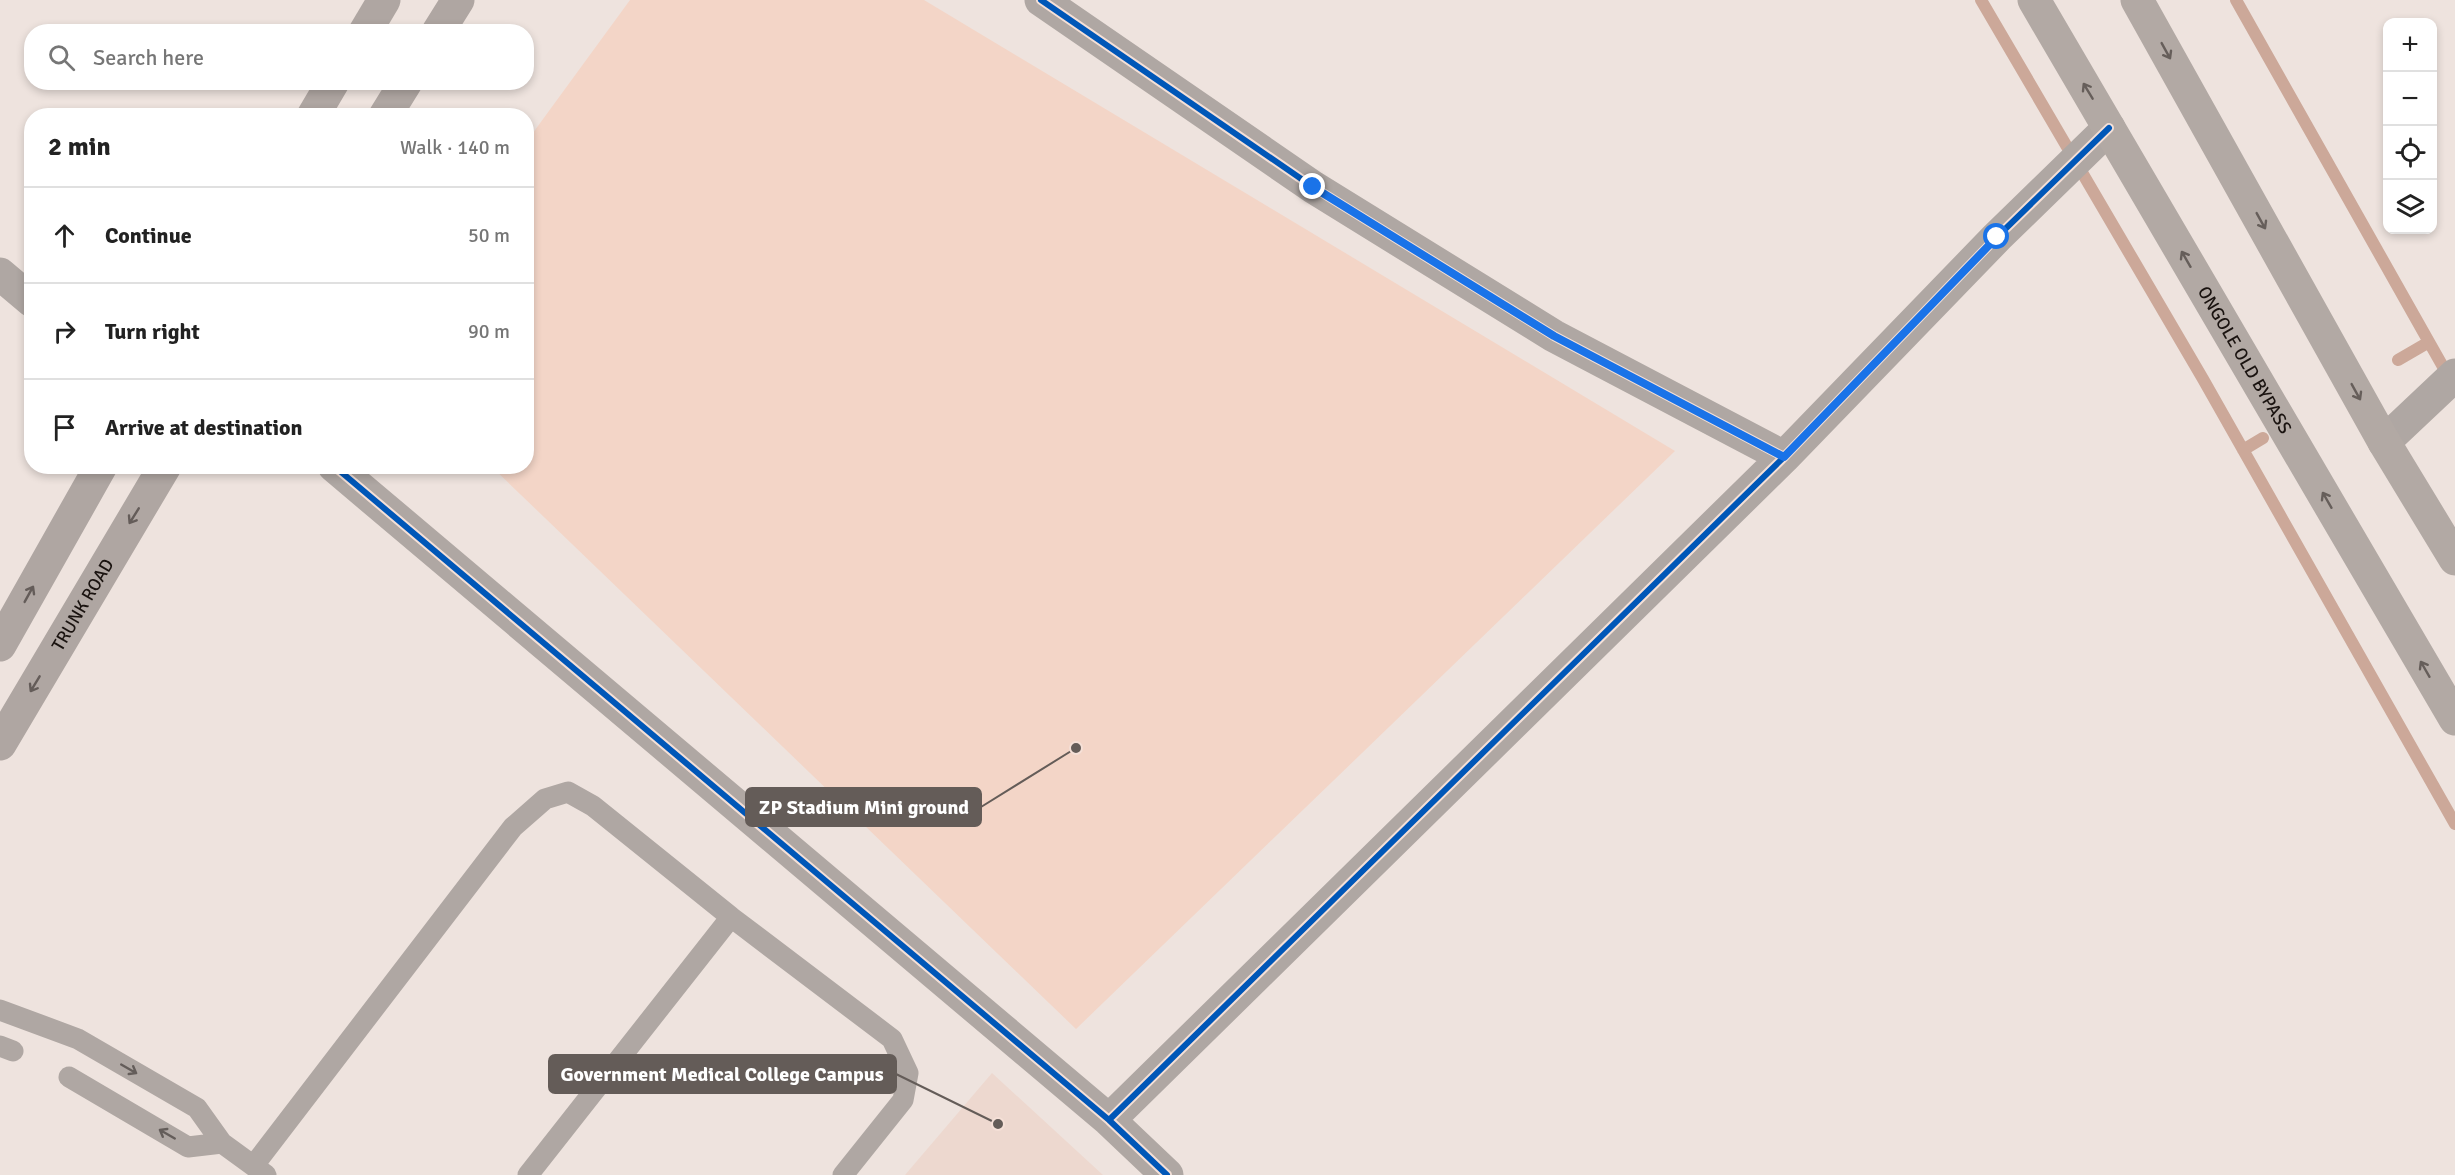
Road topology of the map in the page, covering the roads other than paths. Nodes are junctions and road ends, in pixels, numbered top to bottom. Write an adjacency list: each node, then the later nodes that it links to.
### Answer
1 (384, 0): 6 (main road)
2 (458, 0): 7 (main road)
3 (1041, 0): 17 (street)
4 (2034, 0): 12 (main road, ONGOLE OLD BYPASS, one-way to 4)
5 (2137, 0): 16 (main road, one-way to 16)
6 (370, 24)
7 (443, 24)
8 (328, 90): 10 (main road)
9 (401, 90): 11 (main road)
10 (318, 108)
11 (390, 108)
12 (2109, 128): 17 (street); 23 (main road, ONGOLE OLD BYPASS, one-way to 12)
13 (0, 274): 14 (street)
14 (24, 294)
15 (2455, 375): 16 (street)
16 (2384, 442): 21 (main road)
17 (1784, 457): 28 (street)
18 (96, 474): 22 (main road, one-way to 18)
19 (160, 474): 24 (main road, TRUNK ROAD, one-way to 24)
20 (343, 474): 28 (street)
21 (2455, 559)
22 (0, 645)
23 (2455, 719)
24 (0, 744)
25 (731, 917): 30 (lane); 31 (lane); 32 (lane)
26 (0, 1010): 29 (lane, one-way to 29)
27 (69, 1077): 29 (lane, one-way to 27)
28 (1109, 1120): 33 (street)
29 (222, 1143): 30 (lane)
30 (260, 1170)
31 (528, 1175)
32 (843, 1175)
33 (1167, 1175)

